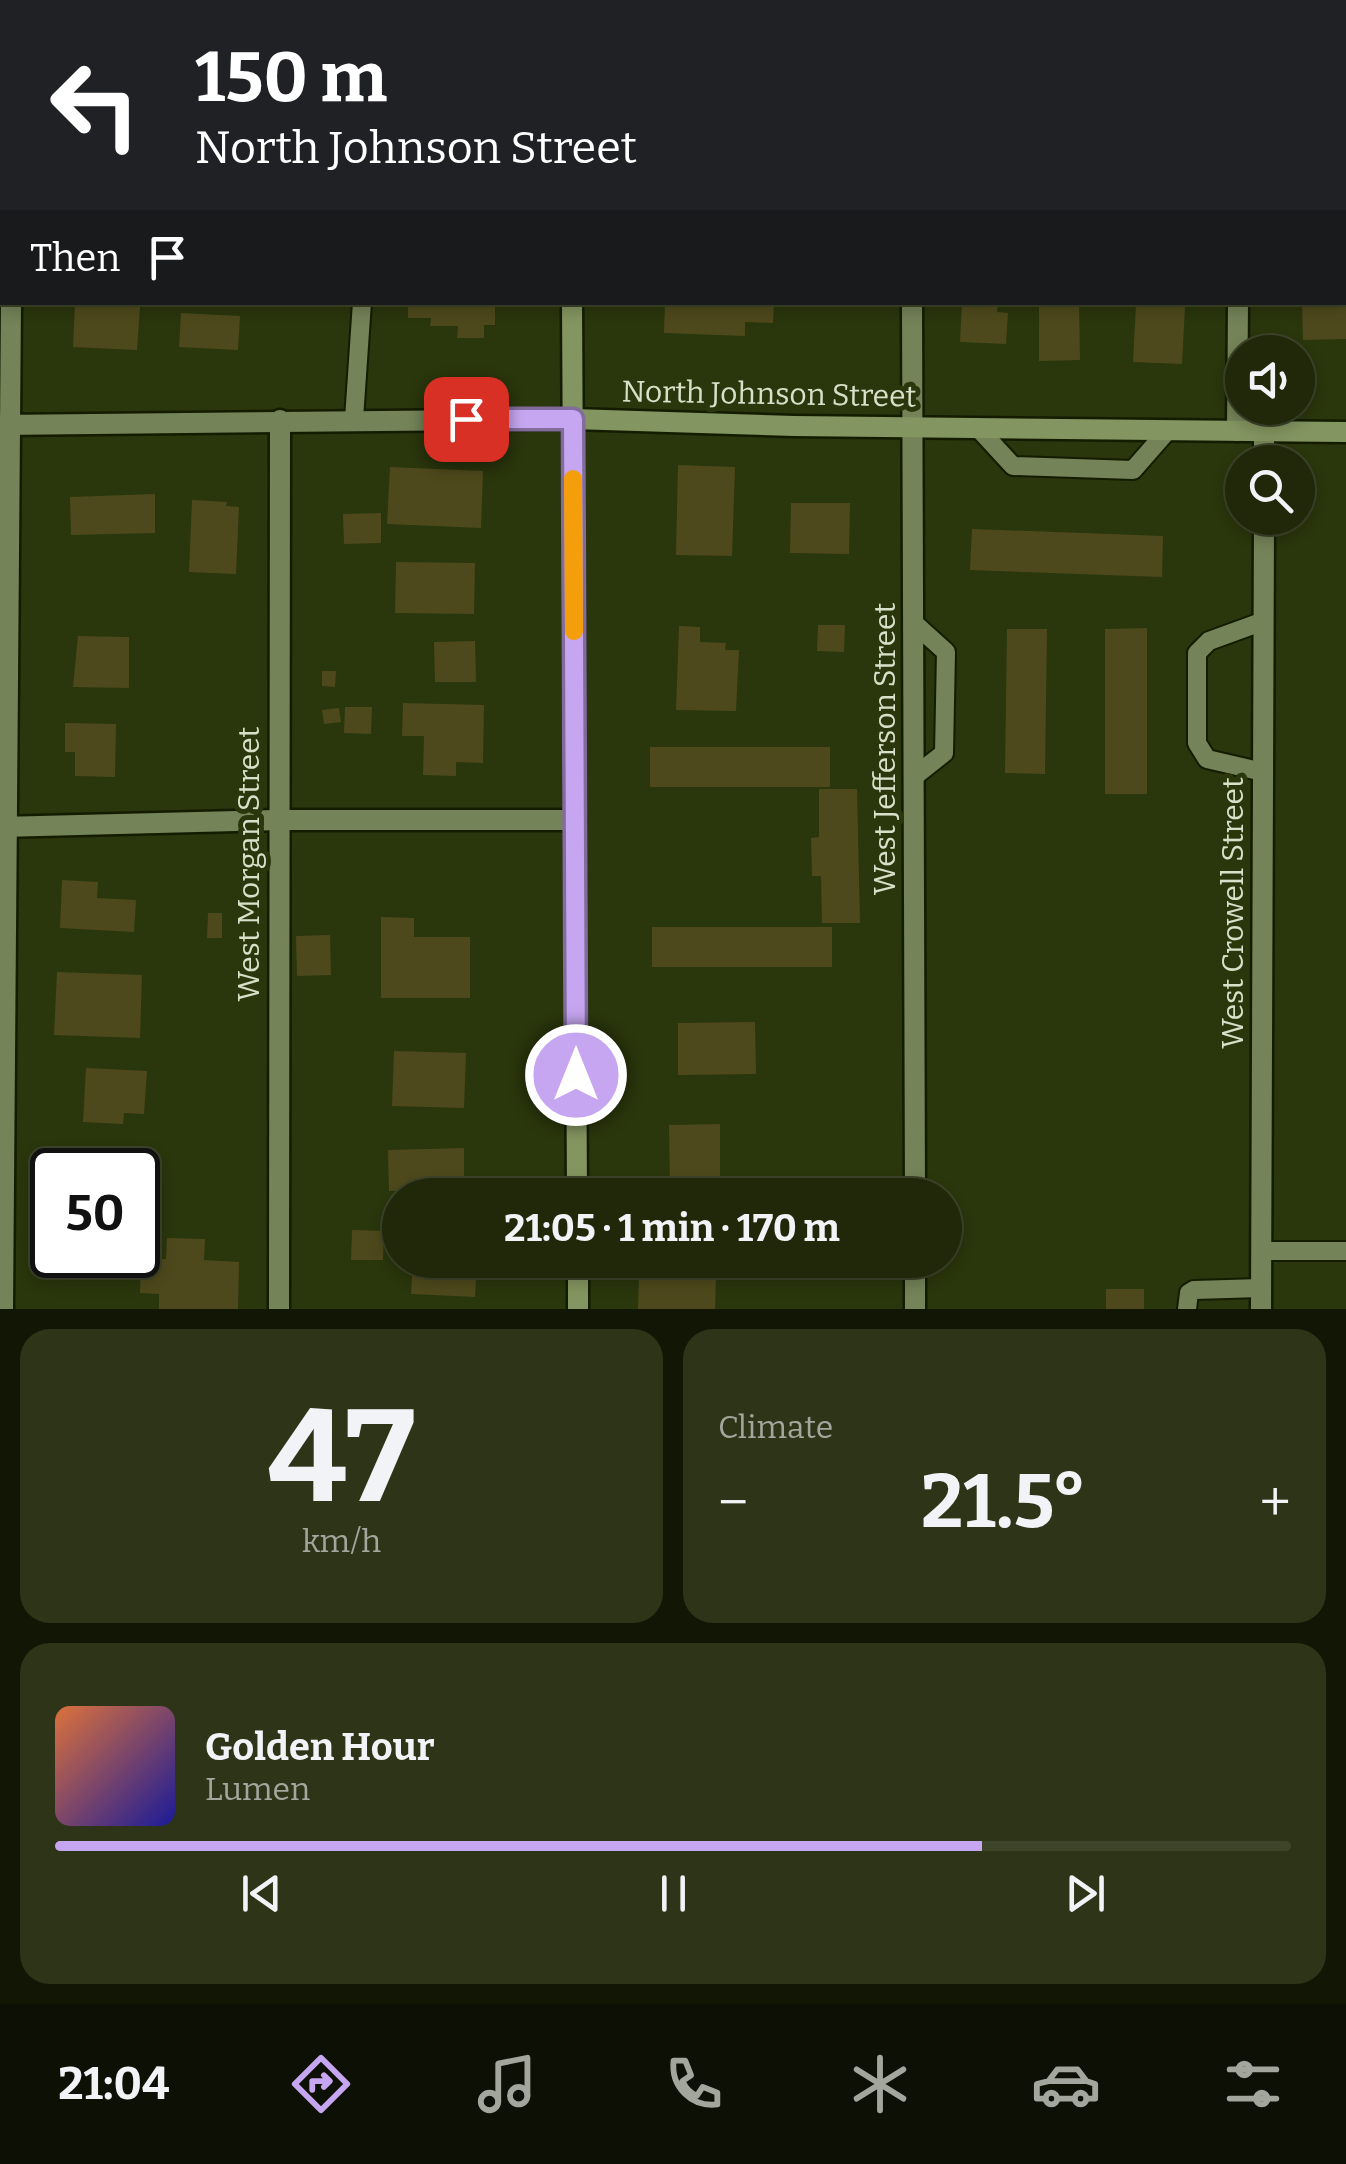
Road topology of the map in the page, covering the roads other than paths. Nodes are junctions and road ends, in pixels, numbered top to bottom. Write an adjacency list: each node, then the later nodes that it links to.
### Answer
1 (11, 305): 9 (street)
2 (362, 305): 8 (lane)
3 (572, 305): 6 (main road)
4 (912, 305): 10 (street, West Jefferson Street)
5 (1238, 305): 13 (street)
6 (573, 419): 8 (street, North Johnson Street); 10 (main road, North Johnson Street); 23 (main road)
7 (280, 420): 8 (street, North Johnson Street); 9 (street, North Johnson Street); 22 (street, West Morgan Street)
8 (354, 420)
9 (5, 426): 24 (street)
10 (910, 427): 11 (main road, North Johnson Street); 19 (street, West Jefferson Street)
11 (977, 428): 12 (main road, North Johnson Street); 12 (lane)
12 (1168, 430): 13 (main road, North Johnson Street)
13 (1237, 431): 14 (main road, North Johnson Street)
14 (1264, 432): 15 (main road, North Johnson Street); 16 (street)
15 (1346, 432)
16 (1264, 445)
17 (1264, 535): 18 (street, West Crowell Street)
18 (1264, 621): 20 (street, West Crowell Street); 20 (lane)
19 (915, 624): 21 (street, West Jefferson Street); 21 (lane)
20 (1263, 772): 29 (street, West Crowell Street)
21 (916, 776): 26 (street, West Jefferson Street)
22 (279, 820): 23 (street); 24 (street); 34 (street, West Morgan Street)
23 (575, 820): 25 (main road)
24 (2, 827): 27 (street)
25 (577, 1178)
26 (915, 1178)
27 (2, 1216): 33 (street)
28 (1346, 1250): 29 (lane)
29 (1262, 1251): 32 (street, West Crowell Street)
30 (578, 1278): 35 (main road)
31 (915, 1278): 36 (street)
32 (1261, 1299): 37 (lane)
33 (3, 1309)
34 (279, 1309)
35 (578, 1309)
36 (914, 1309)
37 (1186, 1309)

